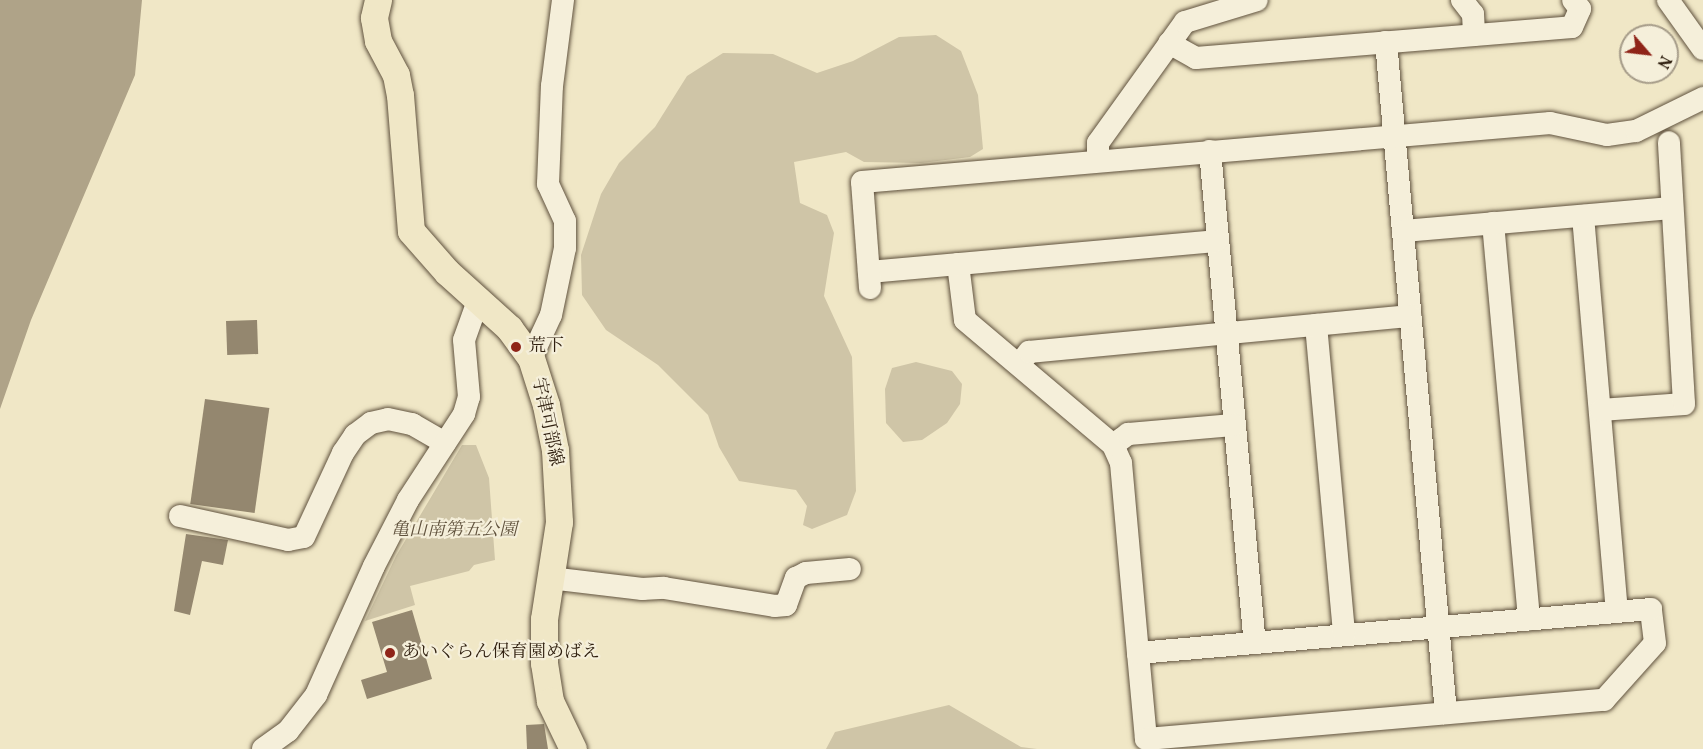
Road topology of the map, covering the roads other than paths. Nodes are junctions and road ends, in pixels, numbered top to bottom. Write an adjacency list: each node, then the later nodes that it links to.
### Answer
1 (378, 0): 22 (main road, 宇津可部線)
2 (563, 0): 26 (street)
3 (1257, 0): 9 (street)
4 (1462, 0): 7 (street)
5 (1573, 0): 7 (street)
6 (1668, 0): 10 (street)
7 (1474, 35): 8 (street)
8 (1386, 42): 9 (street); 12 (street)
9 (1168, 43): 15 (street)
10 (1703, 49)
11 (1703, 98): 12 (street)
12 (1394, 135): 14 (street); 19 (street)
13 (1669, 142): 16 (street)
14 (1210, 151): 15 (street); 20 (street)
15 (1098, 161): 21 (street)
16 (1672, 208): 17 (street); 28 (street)
17 (1583, 216): 18 (street); 28 (street)
18 (1493, 223): 19 (street); 36 (street)
19 (1403, 231): 23 (street)
20 (1216, 241): 21 (street); 25 (street)
21 (958, 264): 27 (street)
22 (478, 301): 26 (main road, 宇津可部線); 30 (street)
23 (1410, 316): 24 (street); 37 (street)
24 (1316, 325): 25 (street); 38 (street)
25 (1225, 334): 27 (street); 29 (street)
26 (531, 358): 34 (main road, 宇津可部線)
27 (1018, 364): 31 (street)
28 (1601, 410): 35 (street)
29 (1234, 425): 31 (street); 39 (street)
30 (445, 443): 32 (street); 42 (street)
31 (1113, 445): 40 (street)
32 (180, 516)
33 (850, 569): 34 (street)
34 (550, 578): 43 (main road, 宇津可部線)
35 (1617, 610): 36 (street); 41 (street)
36 (1529, 619): 37 (street)
37 (1438, 628): 38 (street); 41 (street)
38 (1344, 635): 39 (street)
39 (1255, 642): 40 (street)
40 (1138, 653): 41 (street)
41 (1446, 713)
42 (263, 749)
43 (573, 749)

